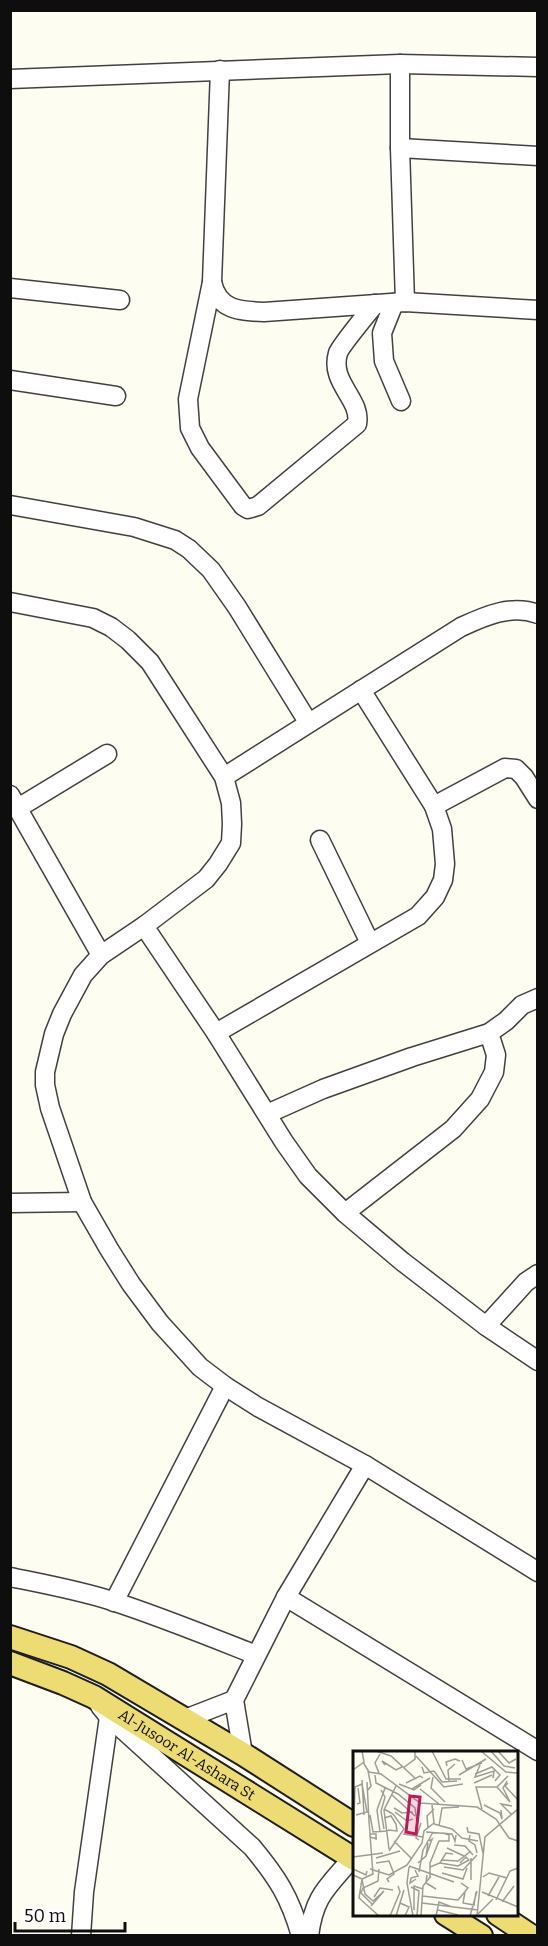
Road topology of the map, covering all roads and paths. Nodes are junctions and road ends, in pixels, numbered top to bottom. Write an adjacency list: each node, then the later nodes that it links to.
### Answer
1 (400, 64): 2 (street); 3 (street); 5 (street)
2 (537, 67)
3 (220, 70): 4 (street); 7 (street)
4 (10, 79)
5 (400, 148): 6 (street); 10 (street)
6 (537, 156)
7 (212, 282): 11 (street); 11 (street)
8 (10, 288): 9 (street)
9 (120, 300)
10 (399, 303): 11 (street); 12 (street); 15 (street)
11 (375, 304)
12 (537, 310)
13 (10, 380): 14 (street)
14 (116, 396)
15 (401, 401)
16 (10, 505): 20 (street)
17 (10, 602): 22 (street)
18 (537, 614): 19 (street)
19 (361, 690): 20 (street); 25 (street)
20 (308, 722): 22 (street)
21 (107, 754): 24 (street)
22 (224, 777): 27 (street)
23 (537, 799): 25 (street)
24 (14, 801): 29 (street)
25 (434, 807): 28 (street)
26 (320, 840): 28 (street)
27 (144, 926): 29 (street); 31 (street)
28 (370, 942): 31 (street)
29 (101, 955): 34 (street)
30 (537, 998): 32 (street)
31 (216, 1033): 33 (street)
32 (489, 1034): 33 (street); 36 (street)
33 (267, 1114): 36 (street)
34 (82, 1202): 35 (street); 40 (street)
35 (10, 1203)
36 (345, 1213): 38 (street)
37 (537, 1274): 38 (street)
38 (486, 1326): 39 (street)
39 (537, 1360)
40 (225, 1386): 41 (street); 45 (street)
41 (365, 1465): 42 (street); 44 (street)
42 (537, 1572)
43 (10, 1577): 45 (street)
44 (286, 1597): 47 (street); 53 (street)
45 (114, 1602): 47 (street)
46 (10, 1637): 52 (main road, Al-Jusoor Al-Ashara St)
47 (256, 1655): 50 (street)
48 (10, 1663): 49 (main road, Al-Jusoor Al-Ashara St)
49 (94, 1697): 51 (street); 56 (main road, Al-Jusoor Al-Ashara St)
50 (234, 1700): 52 (street); 54 (street)
51 (109, 1717): 60 (street); 61 (street)
52 (185, 1719): 54 (main road, Al-Jusoor Al-Ashara St)
53 (536, 1746)
54 (243, 1754): 55 (main road, Al-Jusoor Al-Ashara St)
55 (353, 1824)
56 (353, 1857)
57 (353, 1859): 62 (street)
58 (449, 1916): 63 (main road)
59 (501, 1916): 64 (main road)
60 (81, 1935)
61 (301, 1935)
62 (309, 1935)
63 (481, 1935)
64 (531, 1935)

